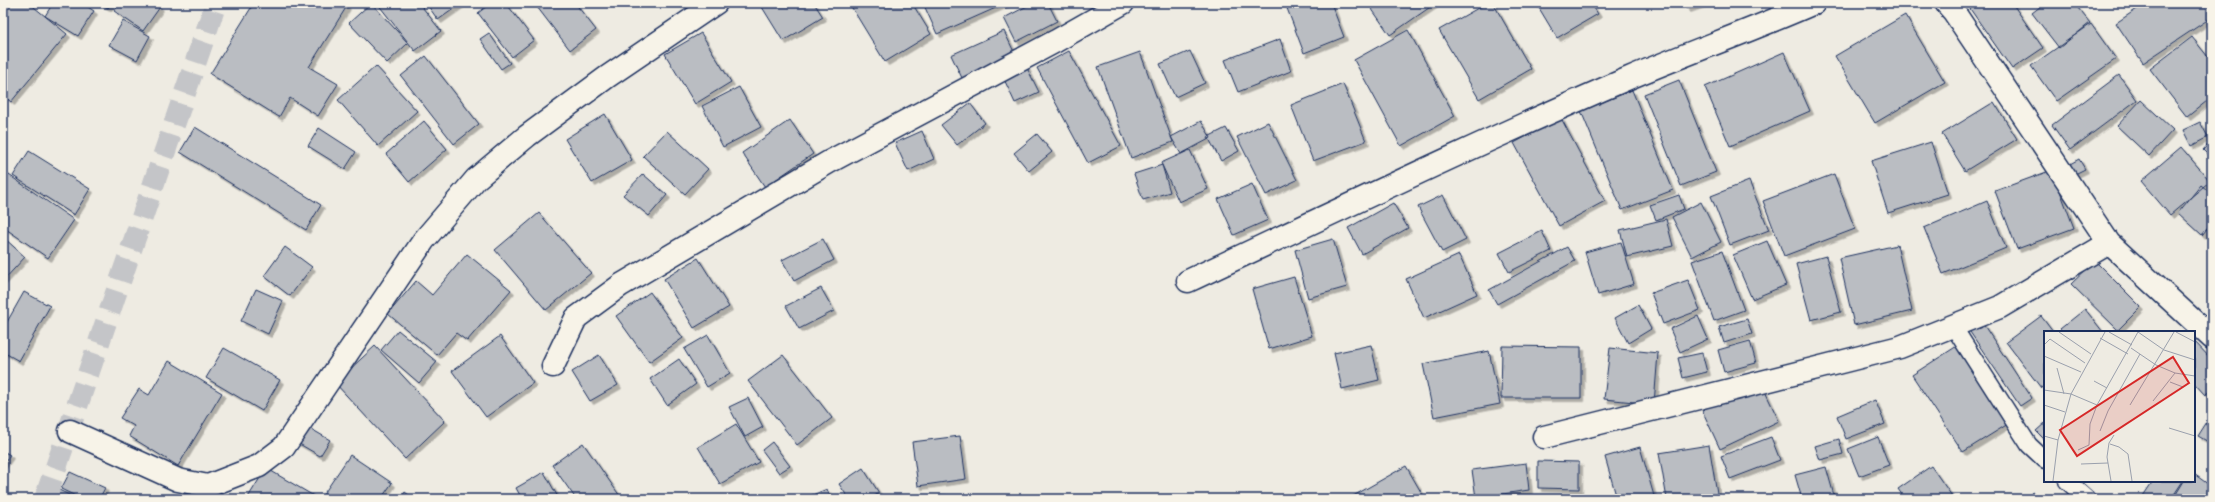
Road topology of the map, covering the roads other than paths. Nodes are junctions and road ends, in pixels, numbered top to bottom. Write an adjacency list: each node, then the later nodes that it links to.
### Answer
1 (716, 3): 10 (street)
2 (1122, 3): 9 (street)
3 (1814, 3): 6 (street)
4 (1946, 3): 5 (street)
5 (2109, 242): 7 (street); 8 (street)
6 (1188, 281)
7 (1953, 326): 11 (street); 12 (lane)
8 (2212, 338)
9 (553, 366)
10 (70, 431)
11 (1544, 437)
12 (2044, 459)
13 (2068, 482): 14 (lane)
14 (2087, 499)

